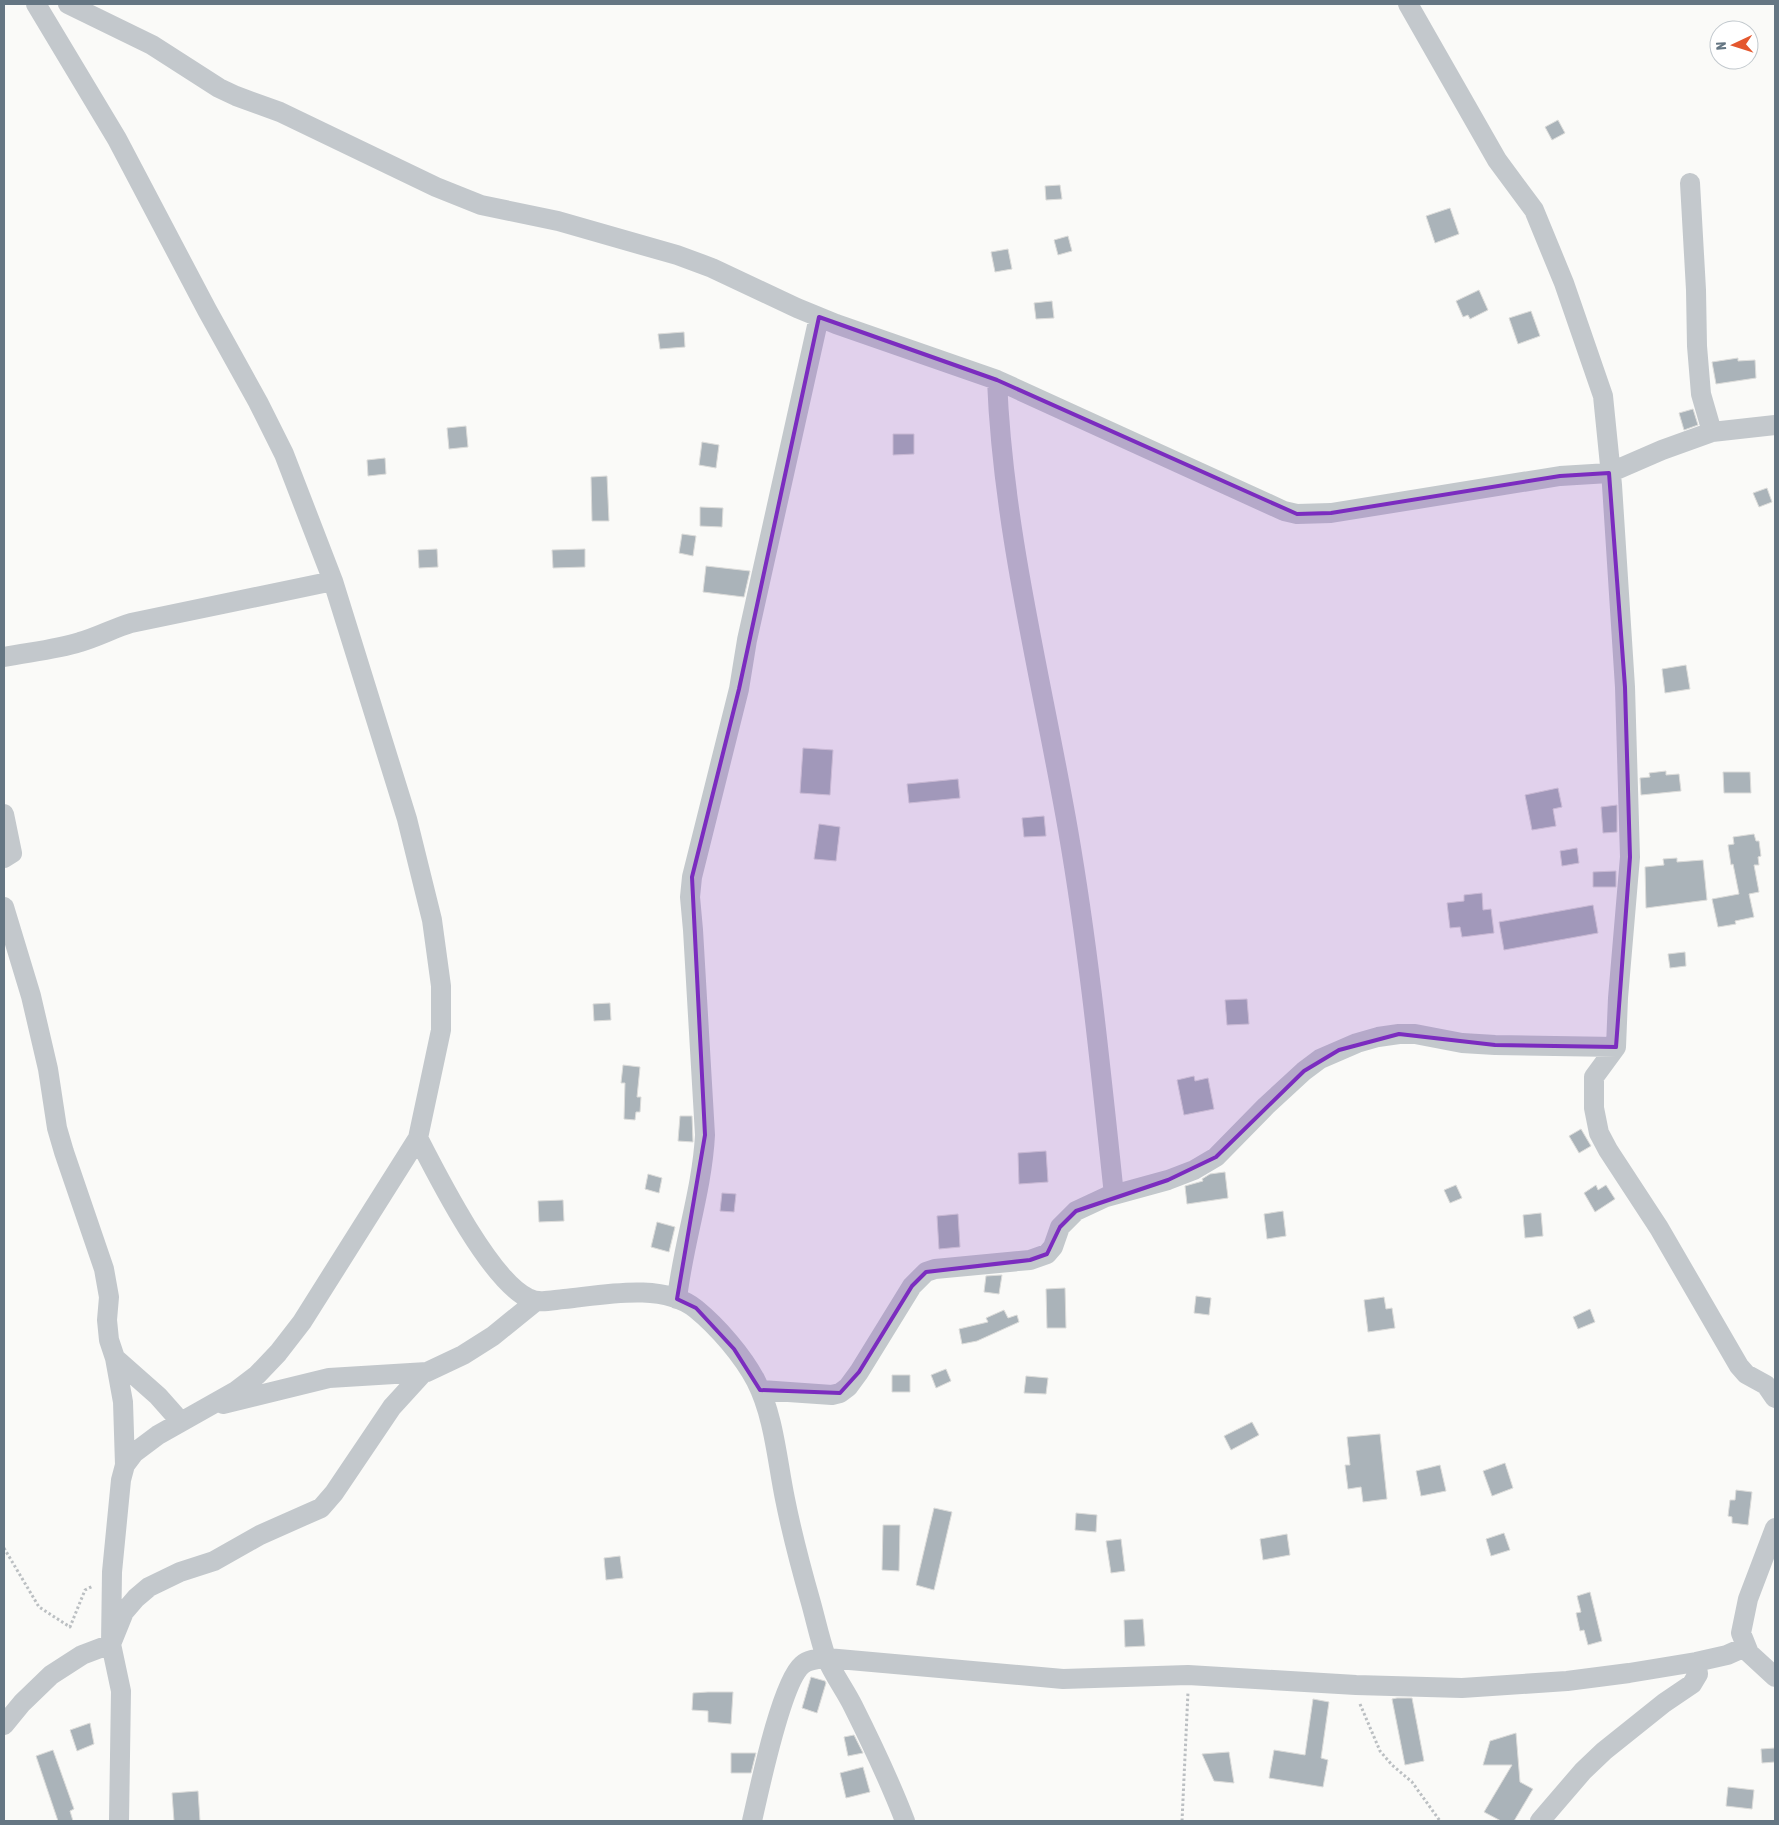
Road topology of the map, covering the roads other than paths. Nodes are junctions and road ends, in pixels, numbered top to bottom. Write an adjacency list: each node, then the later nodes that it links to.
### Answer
1 (36, 4): 10 (street)
2 (68, 4): 5 (street)
3 (1408, 4): 9 (street)
4 (1690, 183): 8 (street)
5 (819, 317): 6 (street); 18 (street)
6 (997, 380): 9 (street); 17 (street)
7 (1775, 425): 8 (street)
8 (1712, 432): 9 (street)
9 (1609, 473): 15 (street)
10 (333, 581): 11 (street); 16 (street)
11 (4, 657)
12 (4, 814): 13 (street)
13 (4, 858)
14 (4, 908): 20 (street)
15 (1616, 1046): 17 (street); 23 (street)
16 (418, 1138): 19 (street); 24 (street)
17 (1114, 1195): 22 (street)
18 (677, 1299): 19 (street); 22 (street)
19 (536, 1302): 21 (street)
20 (115, 1358): 25 (street); 26 (street)
21 (423, 1372): 24 (street); 28 (street)
22 (760, 1390): 30 (street)
23 (1775, 1398)
24 (209, 1407): 25 (street)
25 (181, 1422): 26 (street)
26 (125, 1465): 28 (street)
27 (1775, 1528): 29 (street)
28 (111, 1644): 33 (street); 34 (street)
29 (1745, 1647): 31 (street); 32 (street)
30 (827, 1658): 31 (street); 35 (street); 36 (street)
31 (1696, 1662): 37 (street)
32 (1775, 1677)
33 (4, 1725)
34 (119, 1821)
35 (752, 1821)
36 (905, 1821)
37 (1540, 1821)

